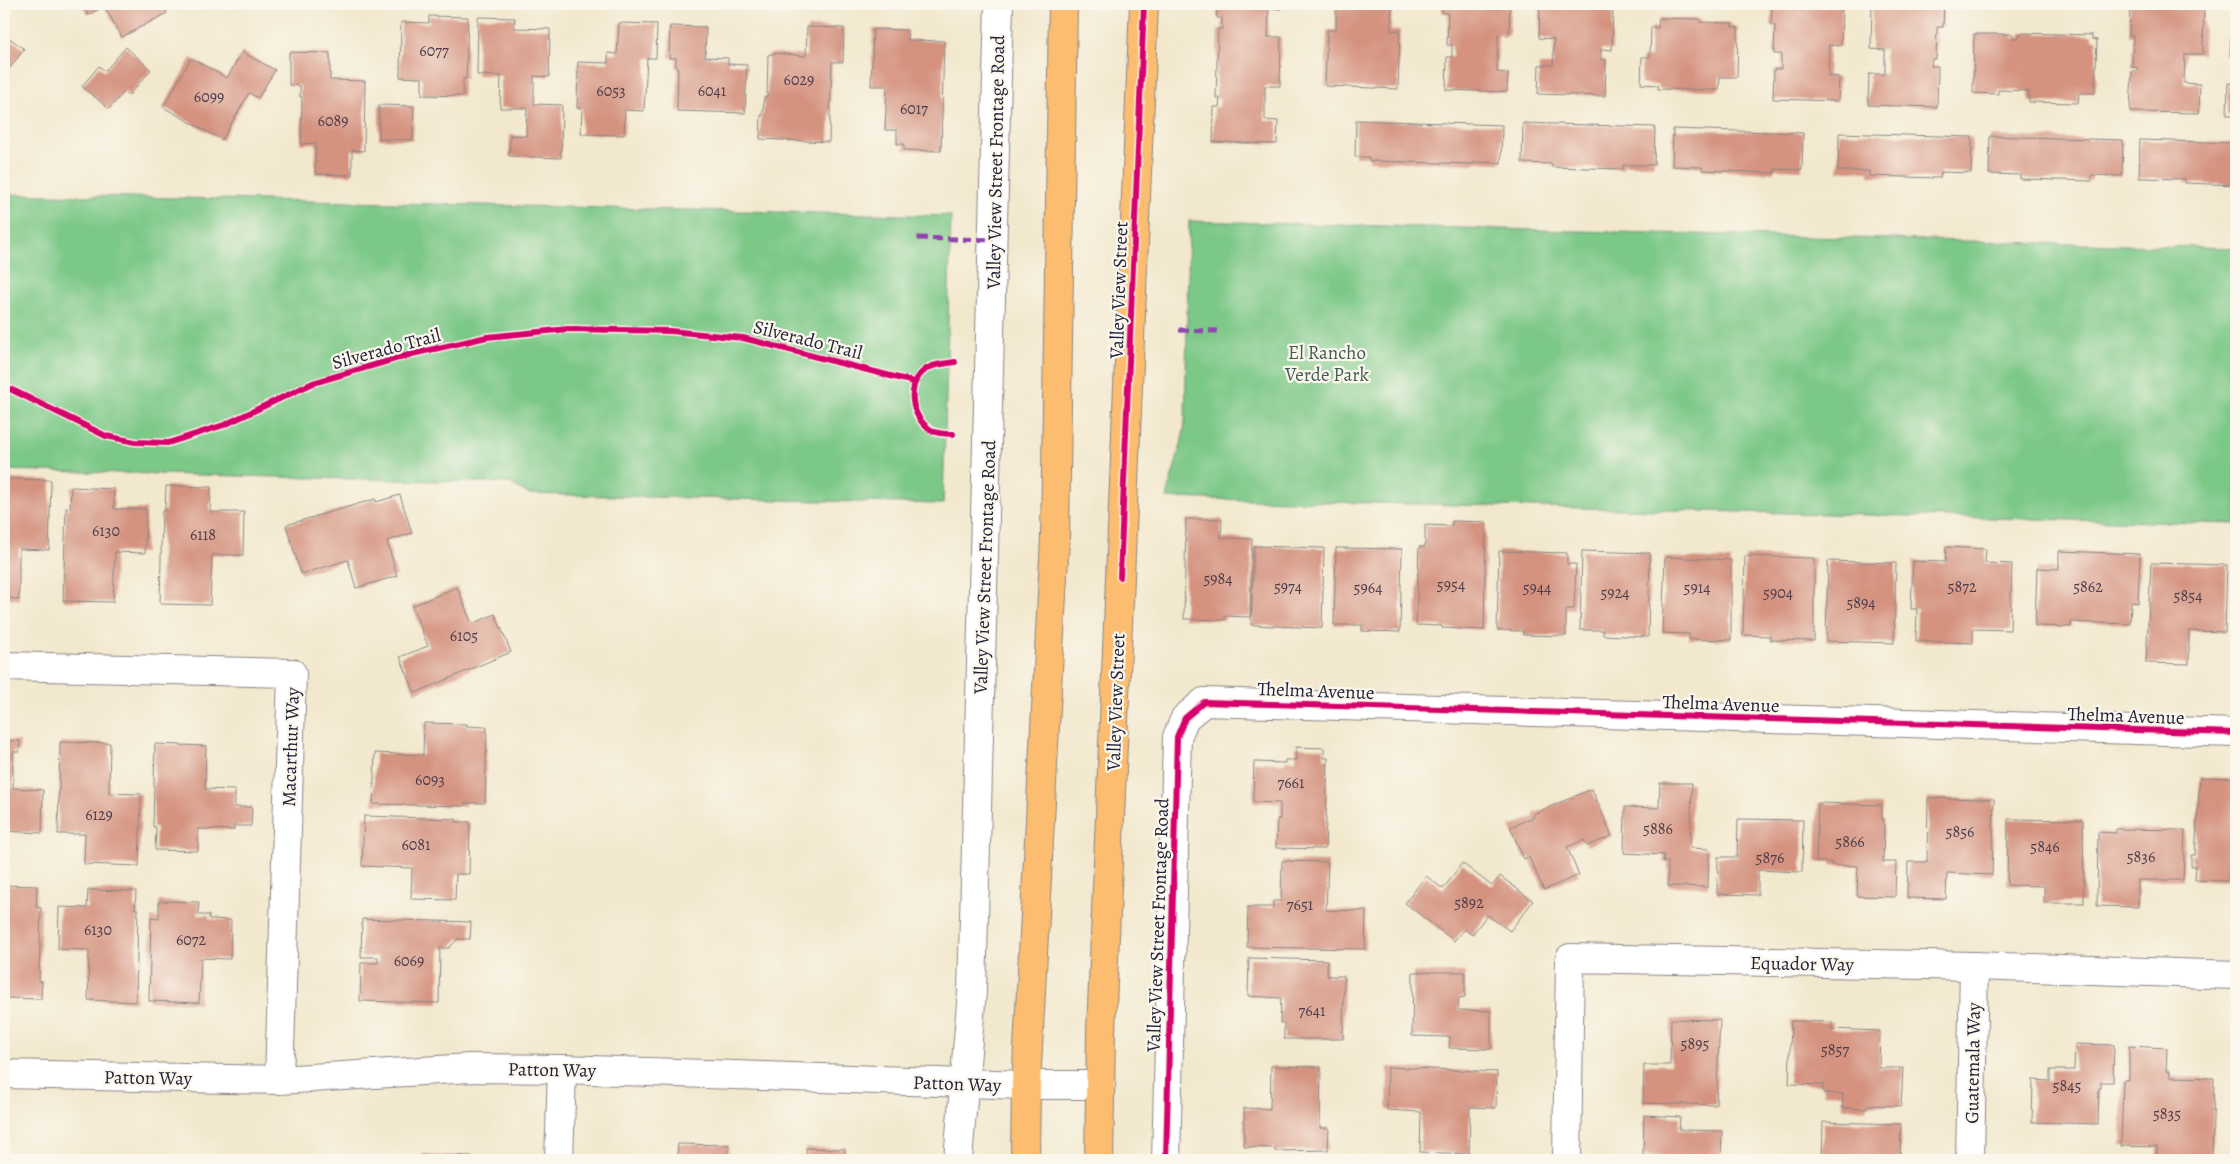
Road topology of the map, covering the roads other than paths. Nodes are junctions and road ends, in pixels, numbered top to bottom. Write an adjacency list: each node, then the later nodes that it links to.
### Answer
1 (999, 4): 12 (street, Valley View Street Frontage Road)
2 (1064, 4): 13 (main road)
3 (1144, 4): 14 (main road, Valley View Street)
4 (4, 666): 11 (street, Macarthur Way)
5 (1204, 702): 6 (street, Thelma Avenue); 19 (street, Valley View Street Frontage Road)
6 (2236, 733)
7 (1974, 966): 8 (street, Equador Way); 20 (street, Equador Way); 21 (street, Guatemala Way)
8 (2236, 975)
9 (562, 1069): 11 (street, Patton Way); 12 (street, Patton Way); 15 (street)
10 (4, 1074): 11 (street, Patton Way)
11 (278, 1080)
12 (964, 1083): 13 (street, Patton Way); 16 (street, Valley View Street Frontage Road)
13 (1026, 1085): 14 (street, Patton Way); 17 (main road)
14 (1101, 1085): 18 (main road, Valley View Street)
15 (559, 1160)
16 (958, 1160)
17 (1024, 1160)
18 (1099, 1160)
19 (1166, 1160)
20 (1567, 1160)
21 (1970, 1160)

